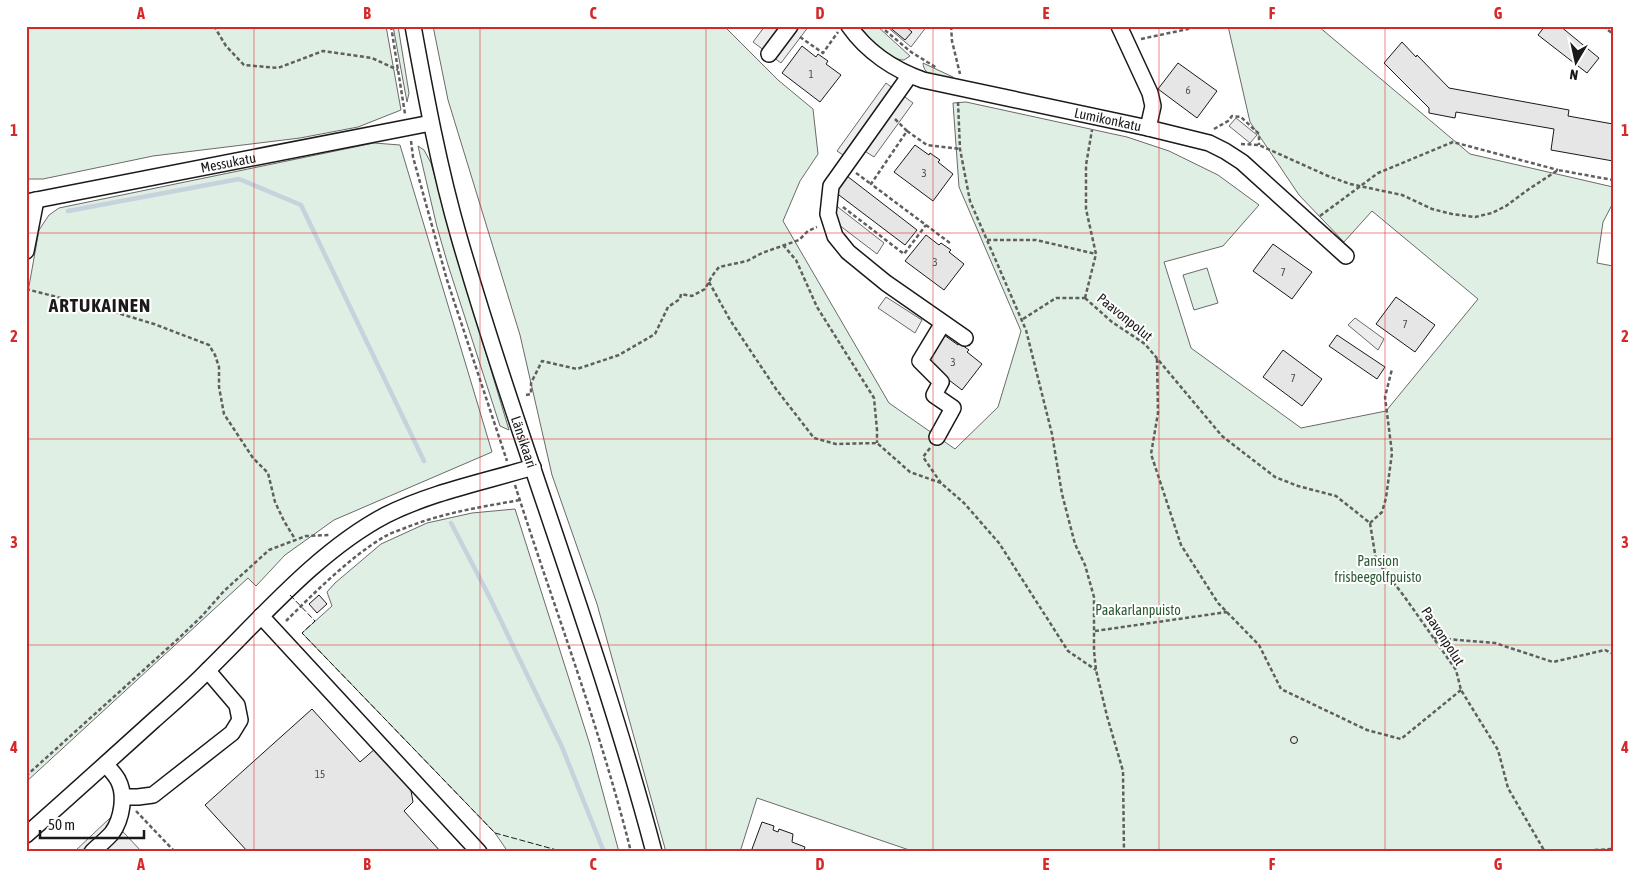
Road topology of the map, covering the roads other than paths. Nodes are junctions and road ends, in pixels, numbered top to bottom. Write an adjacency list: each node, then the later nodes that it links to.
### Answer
1 (413, 26): 7 (street, Länsikaari)
2 (1120, 26): 8 (street)
3 (789, 27): 5 (street)
4 (844, 29): 6 (street, Lumikonkatu)
5 (769, 54)
6 (910, 75): 8 (street, Lumikonkatu); 12 (street)
7 (431, 123): 9 (street, Messukatu); 15 (street, Länsikaari)
8 (1148, 128): 11 (street, Lumikonkatu)
9 (31, 201): 10 (street)
10 (26, 251)
11 (1346, 256)
12 (943, 323): 13 (street); 14 (street)
13 (965, 338)
14 (937, 437)
15 (533, 467): 16 (street); 23 (street, Länsikaari)
16 (261, 616): 17 (street); 22 (street)
17 (208, 671): 18 (street); 19 (street)
18 (106, 764): 19 (street); 20 (street)
19 (122, 797): 21 (street)
20 (26, 834)
21 (92, 852)
22 (479, 852)
23 (654, 852)

